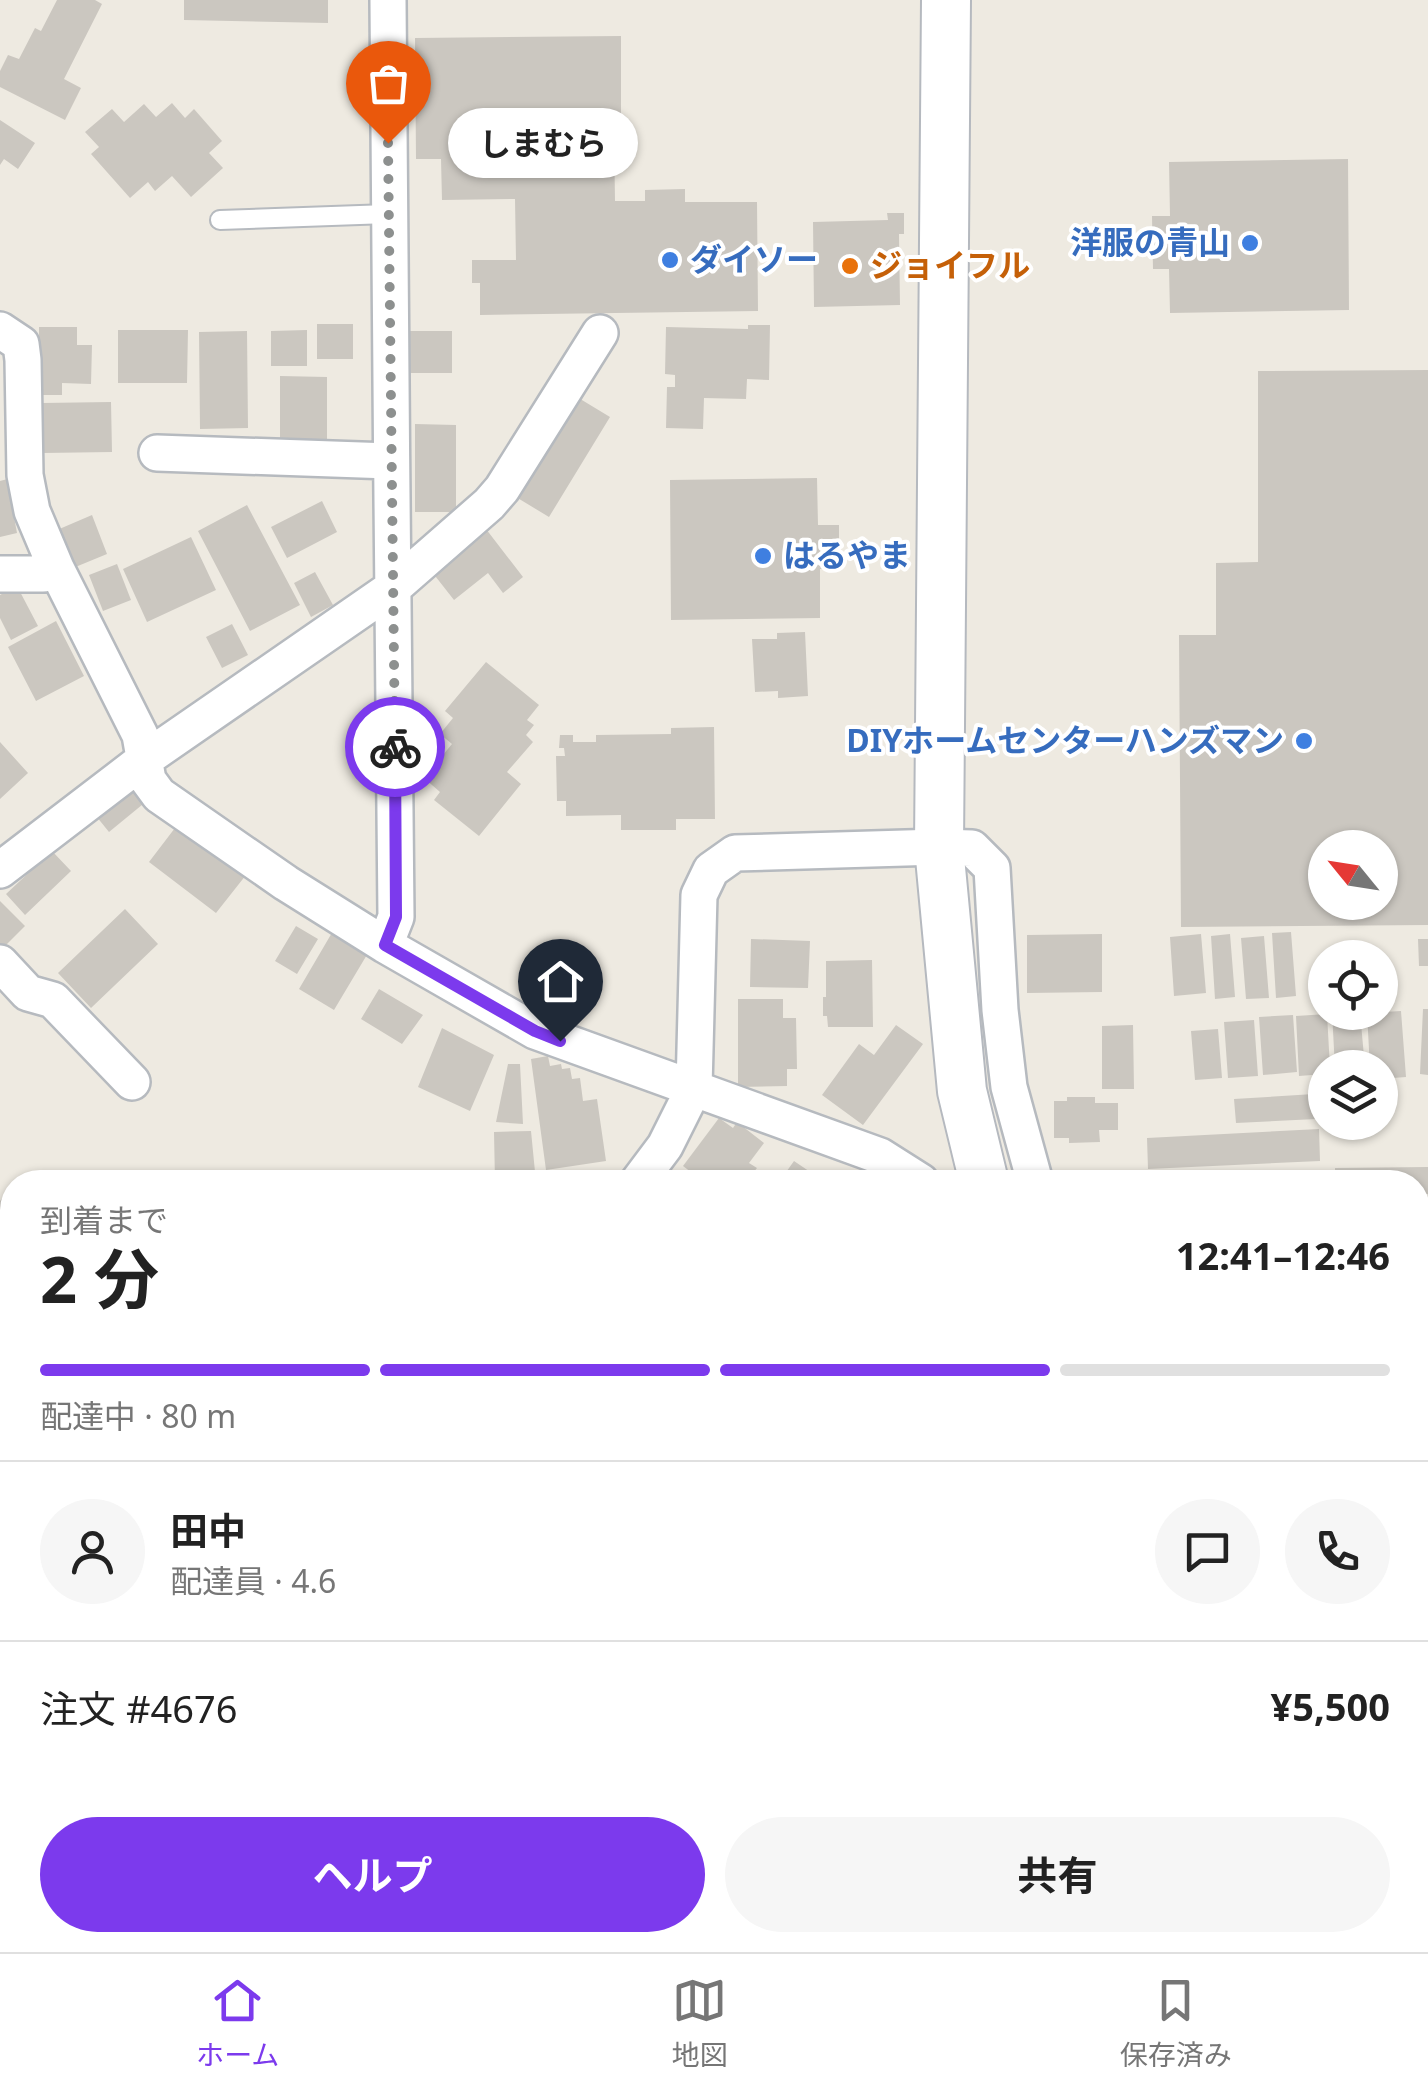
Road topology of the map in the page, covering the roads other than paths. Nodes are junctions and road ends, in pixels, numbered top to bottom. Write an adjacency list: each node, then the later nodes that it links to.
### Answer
1 (388, 0): 3 (street)
2 (946, 0): 13 (street)
3 (388, 214): 4 (lane); 8 (street)
4 (220, 220)
5 (0, 330): 9 (street)
6 (600, 333): 11 (street)
7 (157, 454): 8 (street)
8 (390, 460): 11 (street)
9 (56, 568): 10 (street); 12 (street)
10 (0, 574)
11 (394, 586): 12 (street); 15 (street)
12 (145, 759): 14 (street); 15 (street)
13 (939, 846): 18 (street); 21 (street); 22 (street)
14 (0, 870)
15 (385, 945): 18 (street)
16 (0, 963): 17 (street)
17 (132, 1082)
18 (694, 1088): 19 (street); 20 (street)
19 (647, 1170)
20 (902, 1170)
21 (980, 1170)
22 (1032, 1170)

